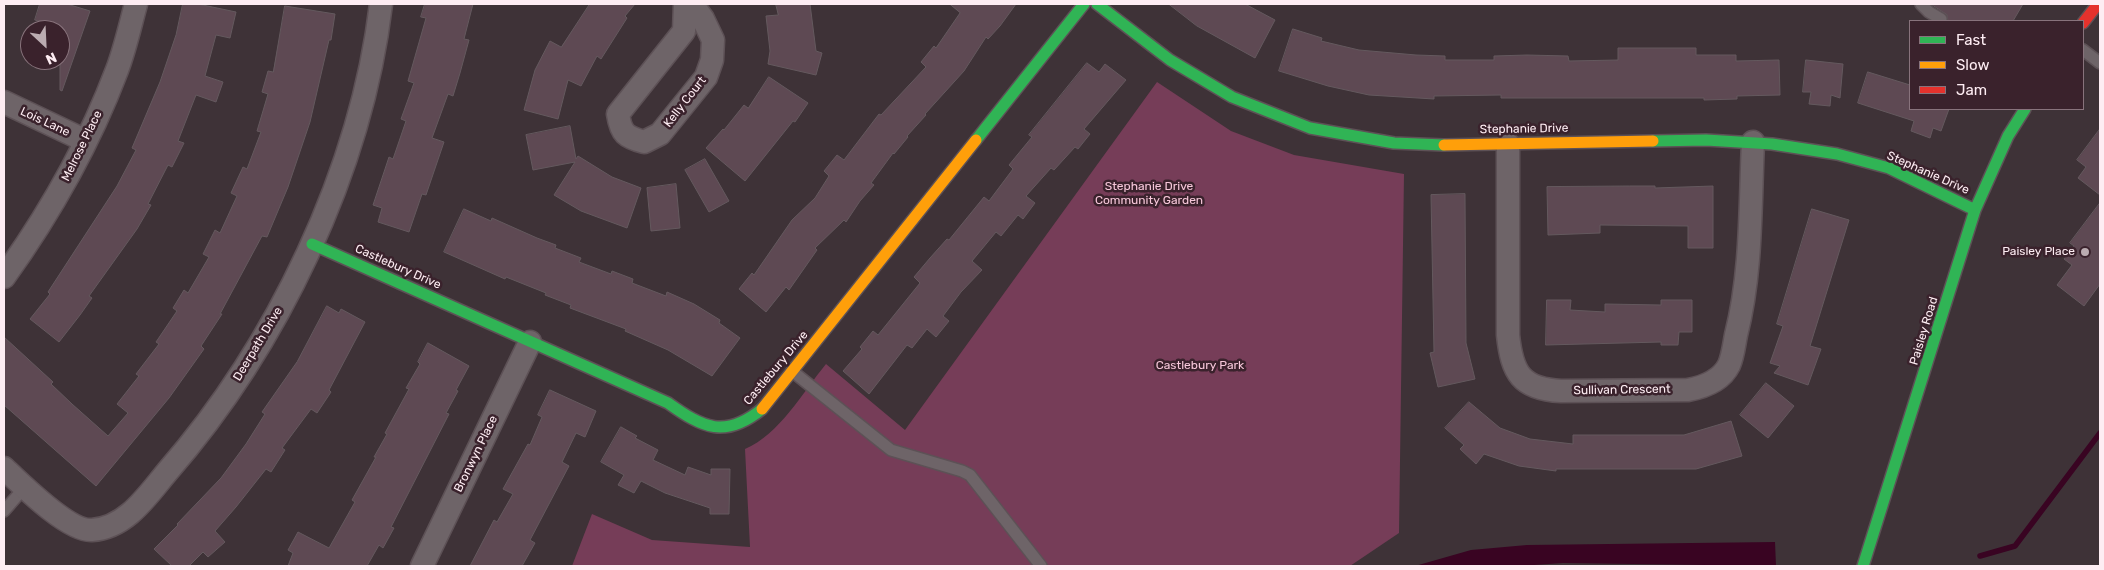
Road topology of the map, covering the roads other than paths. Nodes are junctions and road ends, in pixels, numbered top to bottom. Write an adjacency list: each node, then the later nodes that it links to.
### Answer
1 (136, 4): 15 (street, Melrose Place)
2 (381, 4): 19 (street, Deerpath Drive)
3 (686, 4): 4 (street, Kelly Court)
4 (692, 4)
5 (1084, 4): 22 (street, Castlebury Drive)
6 (1097, 4): 17 (street, Stephanie Drive)
7 (1922, 4): 9 (lane)
8 (2098, 4): 10 (street)
9 (1941, 19)
10 (2084, 22)
11 (2084, 51): 12 (lane)
12 (2100, 63)
13 (4, 102): 15 (street, Lois Lane)
14 (2023, 110): 18 (street, Paisley Road)
15 (86, 141): 20 (street, Melrose Place)
16 (1753, 142): 17 (street, Stephanie Drive); 17 (street, Sullivan Crescent); 18 (street, Stephanie Drive)
17 (1508, 144)
18 (1975, 210): 28 (street, Paisley Road)
19 (312, 244): 21 (street, Castlebury Drive); 24 (street, Deerpath Drive)
20 (4, 277)
21 (530, 342): 22 (street, Castlebury Drive); 26 (street, Bronwyn Place)
22 (792, 371): 27 (lane)
23 (4, 468): 24 (street, Deerpath Drive)
24 (24, 488): 25 (lane)
25 (4, 510)
26 (422, 566)
27 (1041, 566)
28 (1863, 566)

